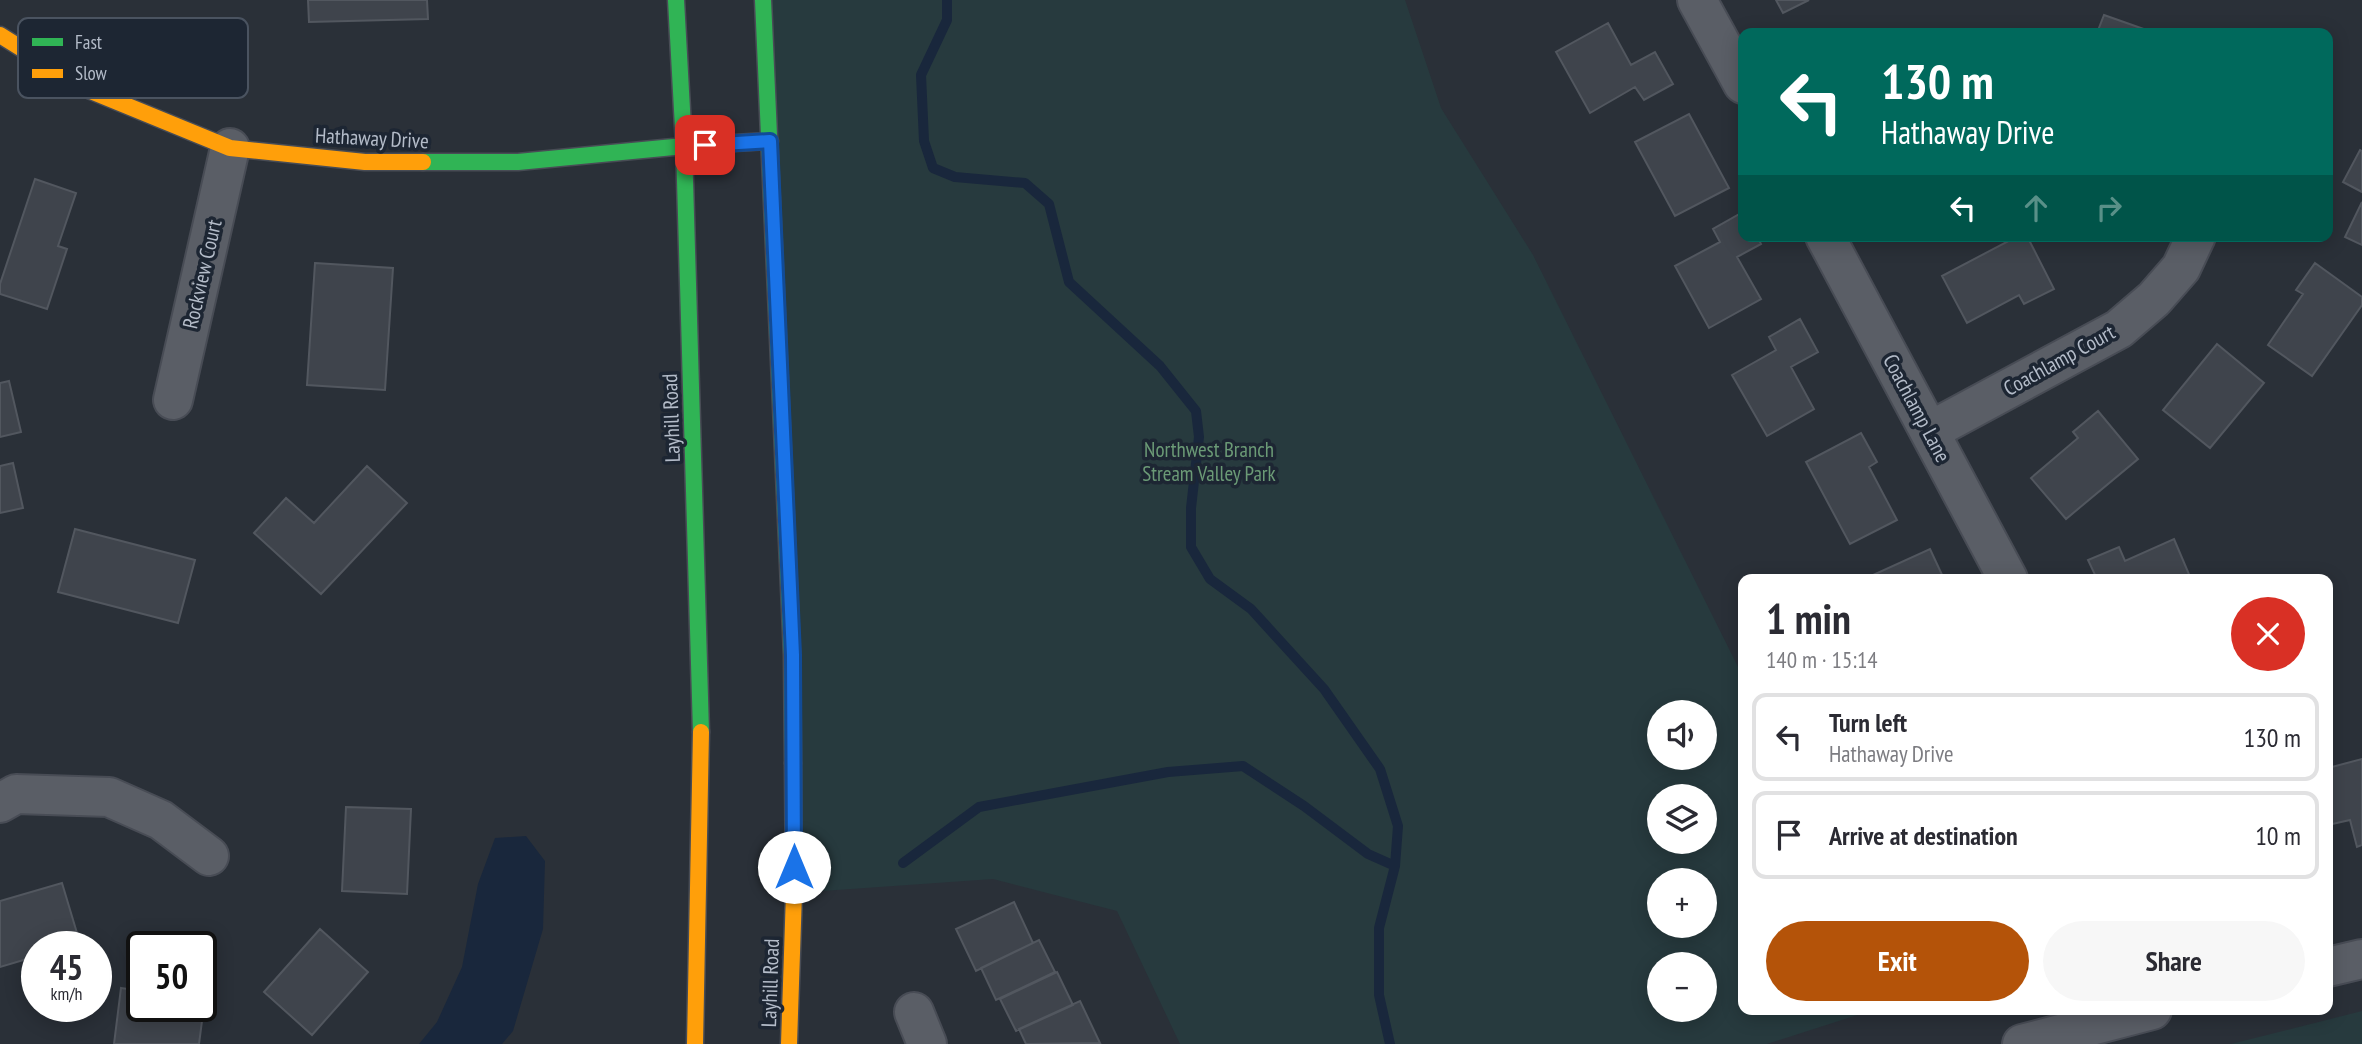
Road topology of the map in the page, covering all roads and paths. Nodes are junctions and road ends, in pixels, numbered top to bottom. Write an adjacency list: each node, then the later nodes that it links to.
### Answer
1 (676, 0): 9 (main road, Layhill Road)
2 (763, 0): 8 (main road, Layhill Road)
3 (1698, 0): 6 (street)
4 (0, 34): 5 (main road, Hathaway Drive)
5 (18, 46)
6 (1738, 75)
7 (108, 98): 10 (main road, Hathaway Drive)
8 (770, 141): 9 (main road, Hathaway Drive); 22 (main road, Layhill Road)
9 (684, 146): 10 (main road, Hathaway Drive); 21 (main road, Layhill Road)
10 (230, 148): 13 (street, Rockview Court)
11 (1828, 242): 14 (street, Coachlamp Lane)
12 (2193, 242): 14 (street, Coachlamp Court)
13 (173, 400)
14 (1930, 431): 15 (street, Coachlamp Lane)
15 (2005, 574)
16 (0, 803): 17 (street)
17 (209, 856)
18 (2362, 959): 19 (street)
19 (2333, 966)
20 (2130, 1015): 23 (street)
21 (695, 1044)
22 (789, 1044)
23 (2022, 1044)

